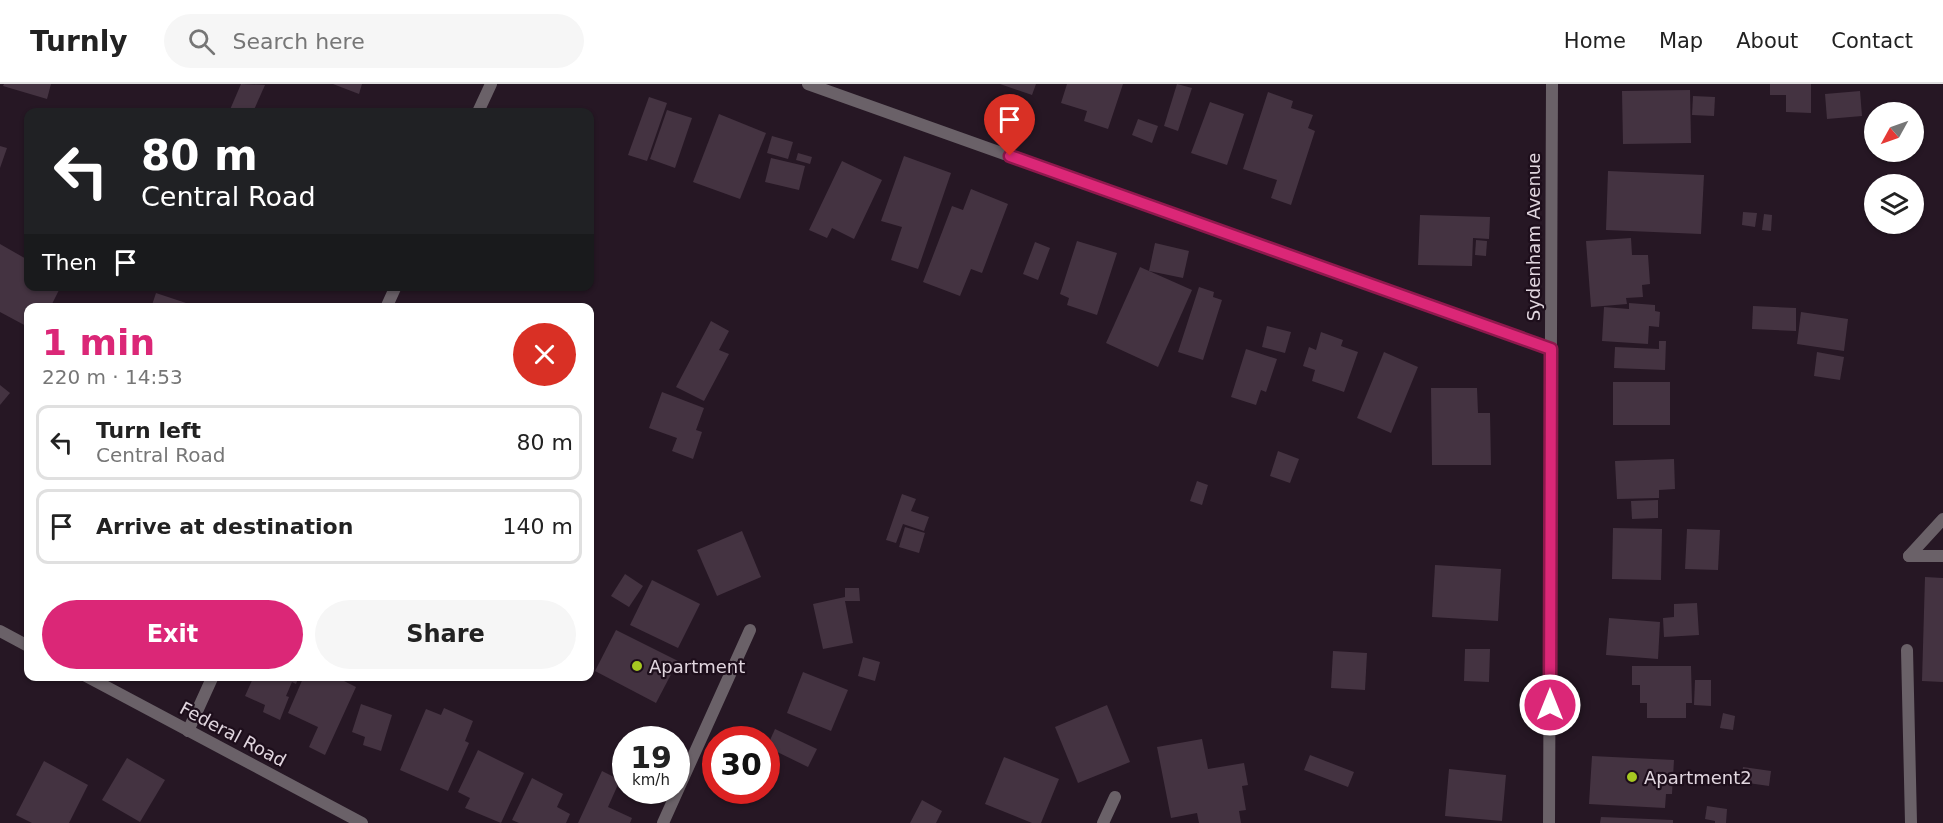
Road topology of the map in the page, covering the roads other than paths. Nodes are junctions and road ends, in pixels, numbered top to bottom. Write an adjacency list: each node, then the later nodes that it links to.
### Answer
1 (491, 84): 4 (street)
2 (808, 84): 5 (street)
3 (1552, 84): 5 (street, Sydenham Avenue)
4 (480, 108)
5 (1551, 349): 19 (street, Sydenham Avenue)
6 (1943, 519): 7 (street)
7 (1943, 556)
8 (750, 630): 17 (street)
9 (0, 631): 10 (street)
10 (24, 644)
11 (1907, 650): 20 (street)
12 (95, 681): 14 (street, Federal Road)
13 (211, 681): 14 (street)
14 (188, 731): 16 (street, Federal Road)
15 (1114, 797): 18 (street)
16 (362, 823)
17 (663, 823)
18 (1103, 823)
19 (1549, 823)
20 (1911, 823)

